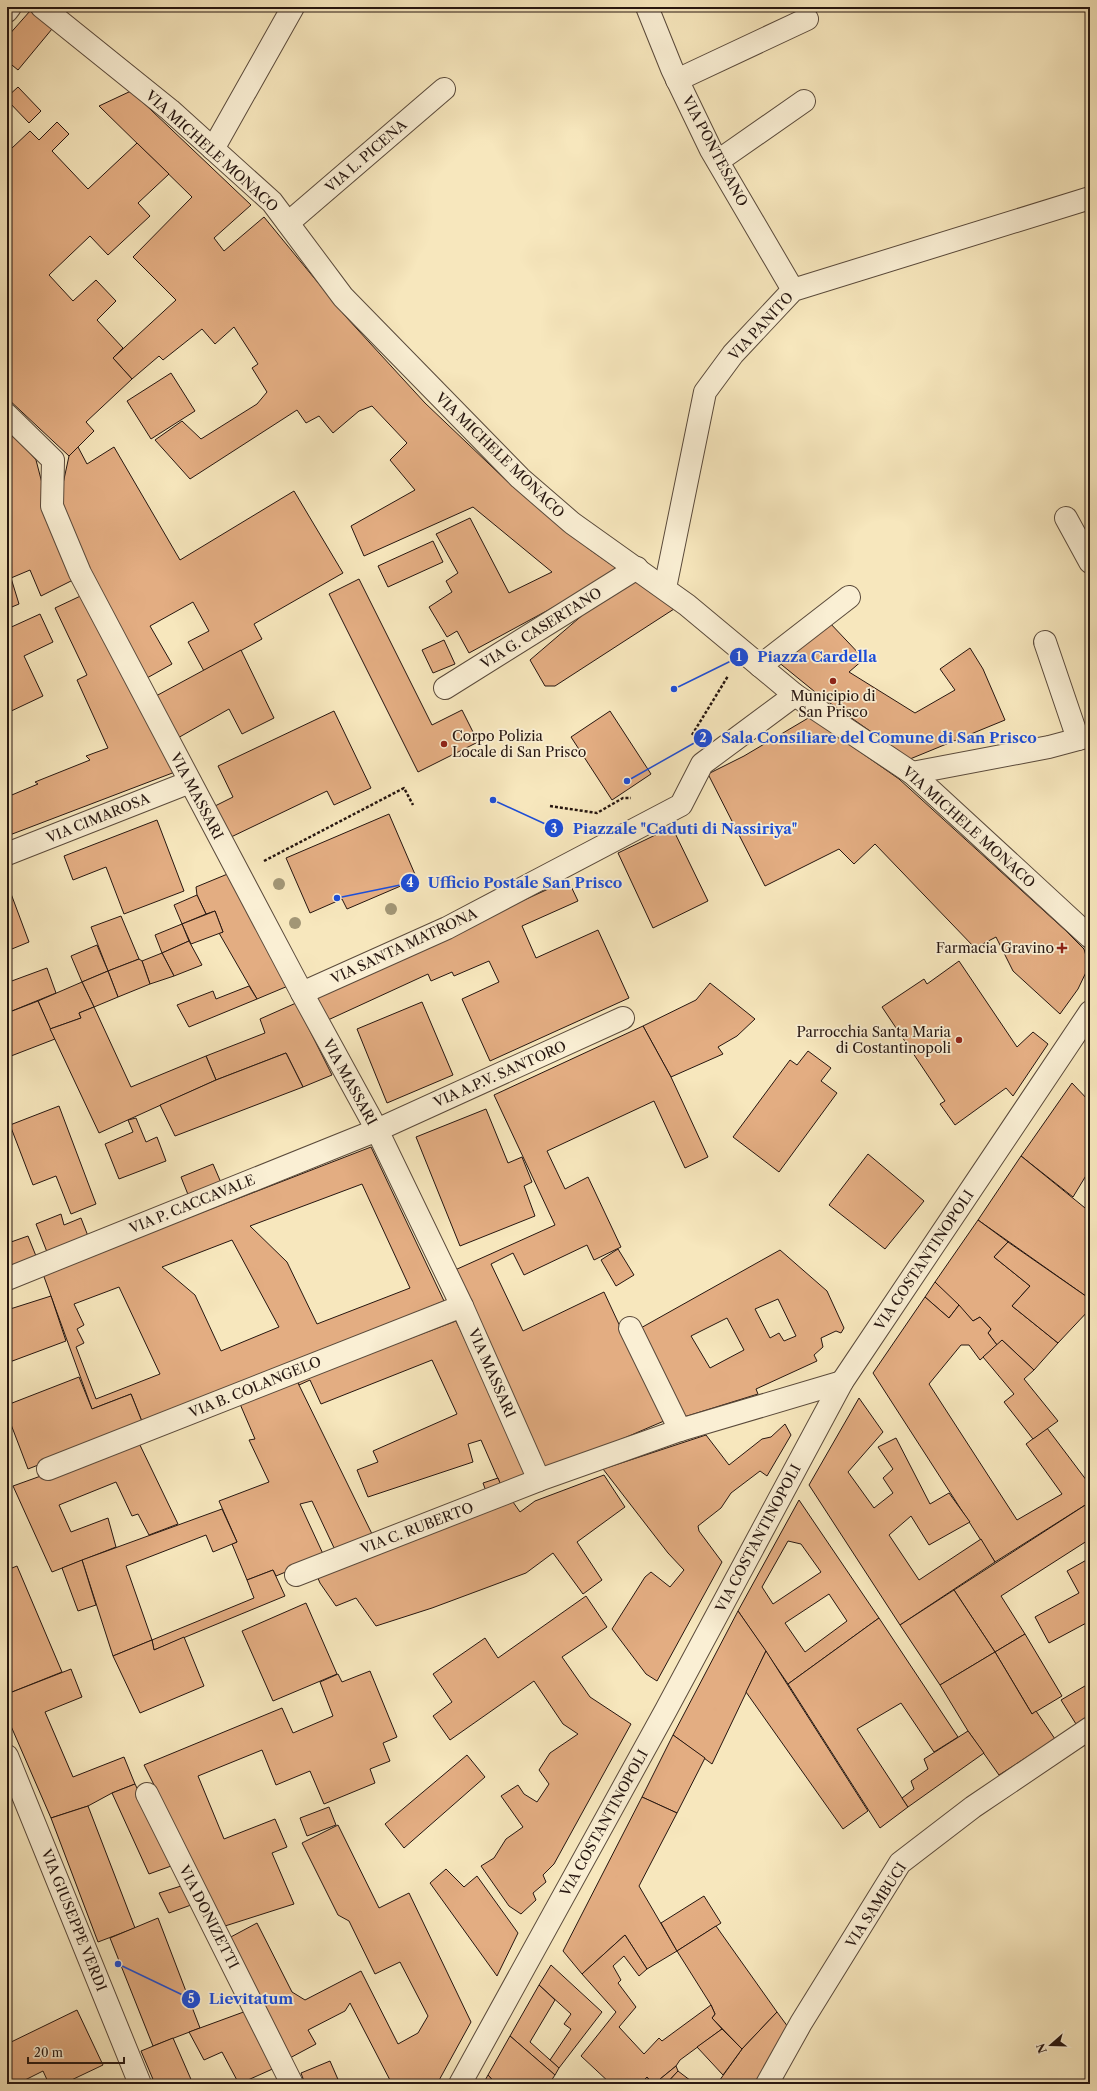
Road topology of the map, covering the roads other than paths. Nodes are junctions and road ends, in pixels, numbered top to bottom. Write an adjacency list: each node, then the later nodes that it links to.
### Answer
1 (10, 7): 5 (street)
2 (42, 7): 10 (street, VIA MICHELE MONACO)
3 (293, 7): 10 (street)
4 (647, 7): 7 (street, VIA PONTESANO)
5 (7, 12)
6 (807, 19): 7 (street)
7 (677, 80): 11 (street, VIA PONTESANO)
8 (444, 89): 13 (street, VIA L. PICENA)
9 (804, 101): 11 (street)
10 (213, 149): 13 (street, VIA MICHELE MONACO)
11 (718, 161): 14 (street, VIA PONTESANO)
12 (1090, 198): 14 (street, VIA PANITO)
13 (288, 223): 18 (street, VIA MICHELE MONACO)
14 (793, 290): 19 (street, VIA PANITO)
15 (7, 415): 27 (street, VIA MASSARI)
16 (1066, 518): 17 (street)
17 (1090, 562)
18 (637, 568): 19 (street, VIA MICHELE MONACO); 23 (street, VIA G. CASERTANO)
19 (665, 588): 22 (street, VIA MICHELE MONACO)
20 (849, 597): 22 (street)
21 (1045, 642): 25 (street)
22 (751, 659): 24 (street, VIA MICHELE MONACO)
23 (445, 688)
24 (795, 696): 26 (street, VIA MICHELE MONACO); 30 (street, VIA SANTA MATRONA)
25 (1084, 738): 26 (street)
26 (912, 773): 29 (street, VIA MICHELE MONACO)
27 (190, 782): 28 (street, VIA CIMAROSA); 30 (street, VIA MASSARI)
28 (7, 854)
29 (1090, 937)
30 (302, 993): 33 (street, VIA MASSARI)
31 (1090, 1012): 37 (street, VIA COSTANTINOPOLI)
32 (624, 1018): 33 (street, VIA A.P.V. SANTORO)
33 (377, 1130): 34 (street, VIA P. CACCAVALE); 35 (street, VIA MASSARI)
34 (7, 1279)
35 (462, 1306): 39 (street, VIA B. COLANGELO); 40 (street, VIA MASSARI)
36 (630, 1328): 38 (street)
37 (842, 1382): 38 (street); 47 (street, VIA COSTANTINOPOLI)
38 (680, 1430): 40 (street)
39 (48, 1469)
40 (539, 1480): 41 (street, VIA C. RUBERTO)
41 (296, 1575)
42 (1090, 1728): 48 (street, VIA SAMBUCI)
43 (7, 1756): 45 (street, VIA GIUSEPPE VERDI)
44 (147, 1794): 46 (street, VIA DONIZETTI)
45 (140, 2084)
46 (292, 2084)
47 (460, 2084)
48 (767, 2084)

